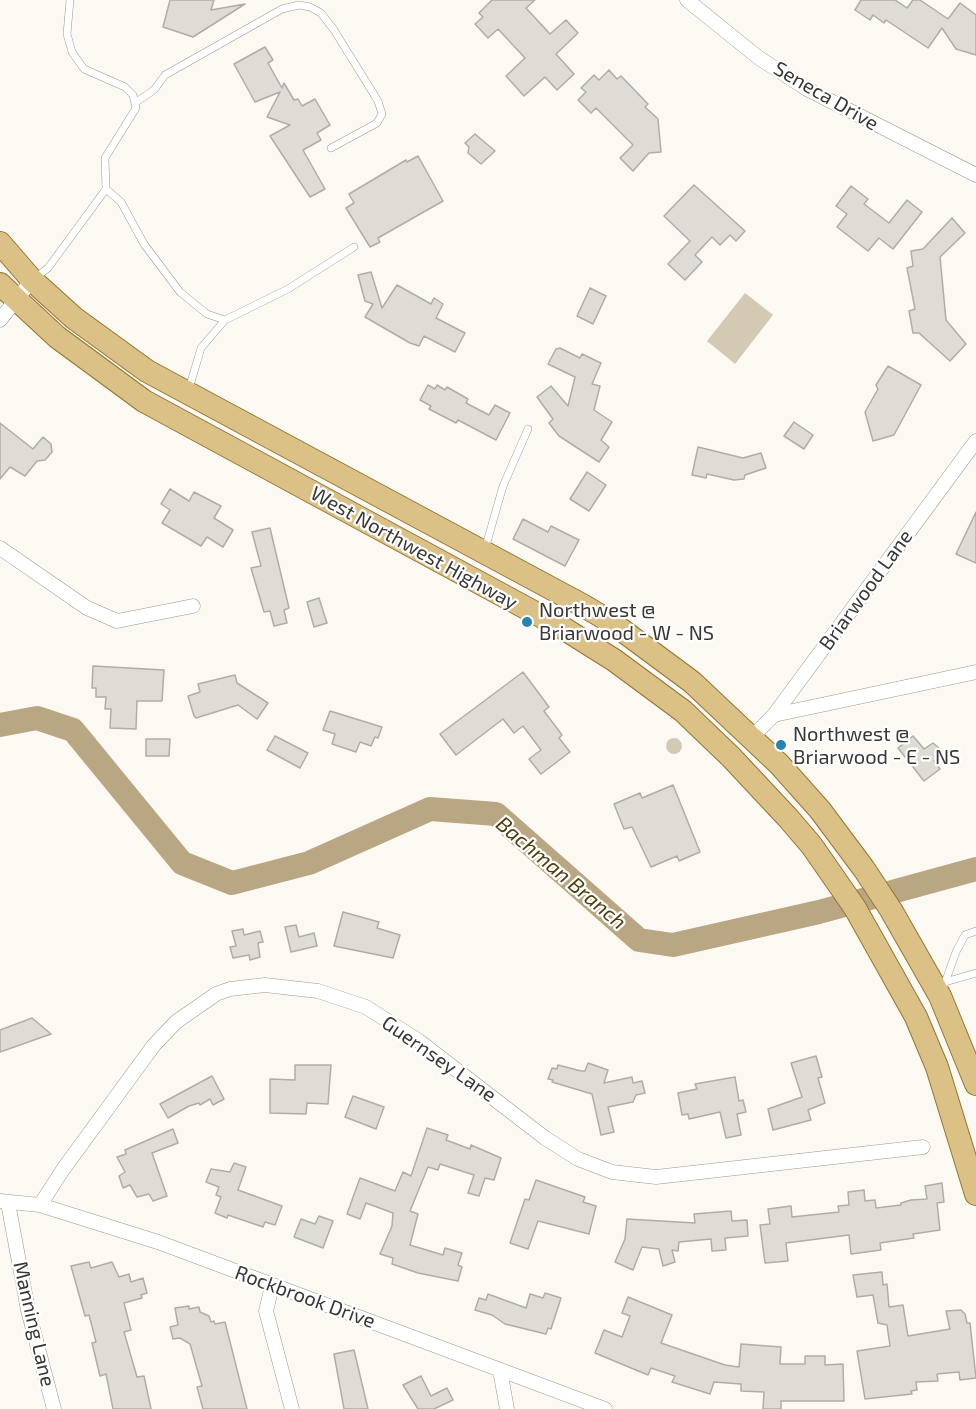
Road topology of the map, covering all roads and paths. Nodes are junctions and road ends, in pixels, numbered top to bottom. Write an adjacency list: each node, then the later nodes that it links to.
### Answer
1 (70, 0): 3 (lane)
2 (687, 0): 5 (street, Seneca Drive)
3 (136, 102): 4 (lane); 6 (lane)
4 (332, 148)
5 (976, 175)
6 (106, 189): 9 (lane); 12 (lane)
7 (0, 243): 9 (main road, West Northwest Highway)
8 (354, 247): 12 (lane)
9 (32, 280): 10 (street); 13 (main road, West Northwest Highway)
10 (7, 292): 11 (street); 17 (main road, West Northwest Highway)
11 (0, 320)
12 (225, 320): 13 (lane)
13 (188, 393): 16 (main road, West Northwest Highway)
14 (528, 429): 19 (lane)
15 (976, 441): 22 (street, Briarwood Lane)
16 (409, 511): 17 (main road); 19 (main road, West Northwest Highway)
17 (395, 537): 24 (main road, West Northwest Highway)
18 (0, 548): 20 (street)
19 (484, 552): 23 (main road, West Northwest Highway)
20 (193, 606)
21 (976, 672): 22 (street)
22 (774, 715): 23 (street, Briarwood Lane)
23 (753, 736): 24 (main road); 27 (main road, West Northwest Highway)
24 (731, 757): 30 (main road, West Northwest Highway)
25 (976, 931): 27 (lane)
26 (976, 973): 27 (lane)
27 (939, 986): 28 (main road, West Northwest Highway)
28 (976, 1084)
29 (923, 1147): 33 (street, Guernsey Lane)
30 (972, 1160): 31 (main road, West Northwest Highway)
31 (976, 1194)
32 (4, 1202): 33 (street, Rockbrook Drive); 36 (street, Manning Lane)
33 (40, 1205): 34 (street, Rockbrook Drive)
34 (272, 1286): 35 (street, Rockbrook Drive); 37 (street)
35 (500, 1370): 38 (street); 39 (street, Rockbrook Drive)
36 (54, 1409)
37 (292, 1409)
38 (507, 1409)
39 (605, 1409)

